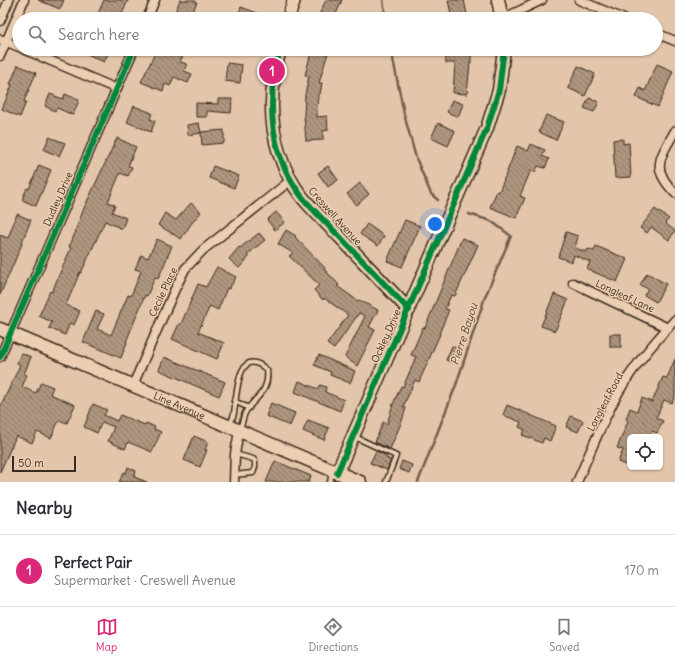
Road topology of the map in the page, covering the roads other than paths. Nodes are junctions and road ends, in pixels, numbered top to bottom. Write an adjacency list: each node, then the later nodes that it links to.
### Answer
1 (9, 0): 14 (street)
2 (24, 0): 8 (street)
3 (155, 0): 9 (street)
4 (294, 0): 10 (street)
5 (498, 0): 11 (street)
6 (542, 0): 12 (street)
7 (579, 0): 13 (street)
8 (18, 12)
9 (150, 12)
10 (290, 12)
11 (501, 12)
12 (517, 12)
13 (607, 12)
14 (0, 21)
15 (12, 23): 17 (street)
16 (663, 36): 18 (street)
17 (3, 41): 19 (street)
18 (675, 41)
19 (0, 56)
20 (39, 56): 24 (street)
21 (131, 56): 24 (street, Dudley Drive)
22 (278, 56): 26 (street, Creswell Avenue)
23 (503, 56): 29 (street, Ockley Drive)
24 (117, 89): 32 (street, Dudley Drive)
25 (675, 131): 27 (street)
26 (292, 180): 29 (street, Creswell Avenue); 34 (street, Cecile Place)
27 (675, 193)
28 (573, 283): 31 (street, Longleaf Lane)
29 (409, 310): 38 (street, Ockley Drive)
30 (675, 320): 31 (street, Longleaf Road)
31 (668, 328): 44 (street, Longleaf Road)
32 (5, 331): 33 (street, Dudley Drive); 34 (street, Line Avenue)
33 (0, 356)
34 (133, 385): 37 (street, Line Avenue)
35 (234, 401): 36 (lane); 36 (lane); 37 (lane)
36 (249, 408): 37 (lane)
37 (234, 429): 39 (street); 40 (street, Line Avenue)
38 (352, 436): 40 (street, Ockley Drive); 43 (lane)
39 (234, 454): 41 (street); 41 (lane)
40 (333, 475): 42 (street, Line Avenue)
41 (234, 478)
42 (360, 482)
43 (386, 482)
44 (577, 482)

